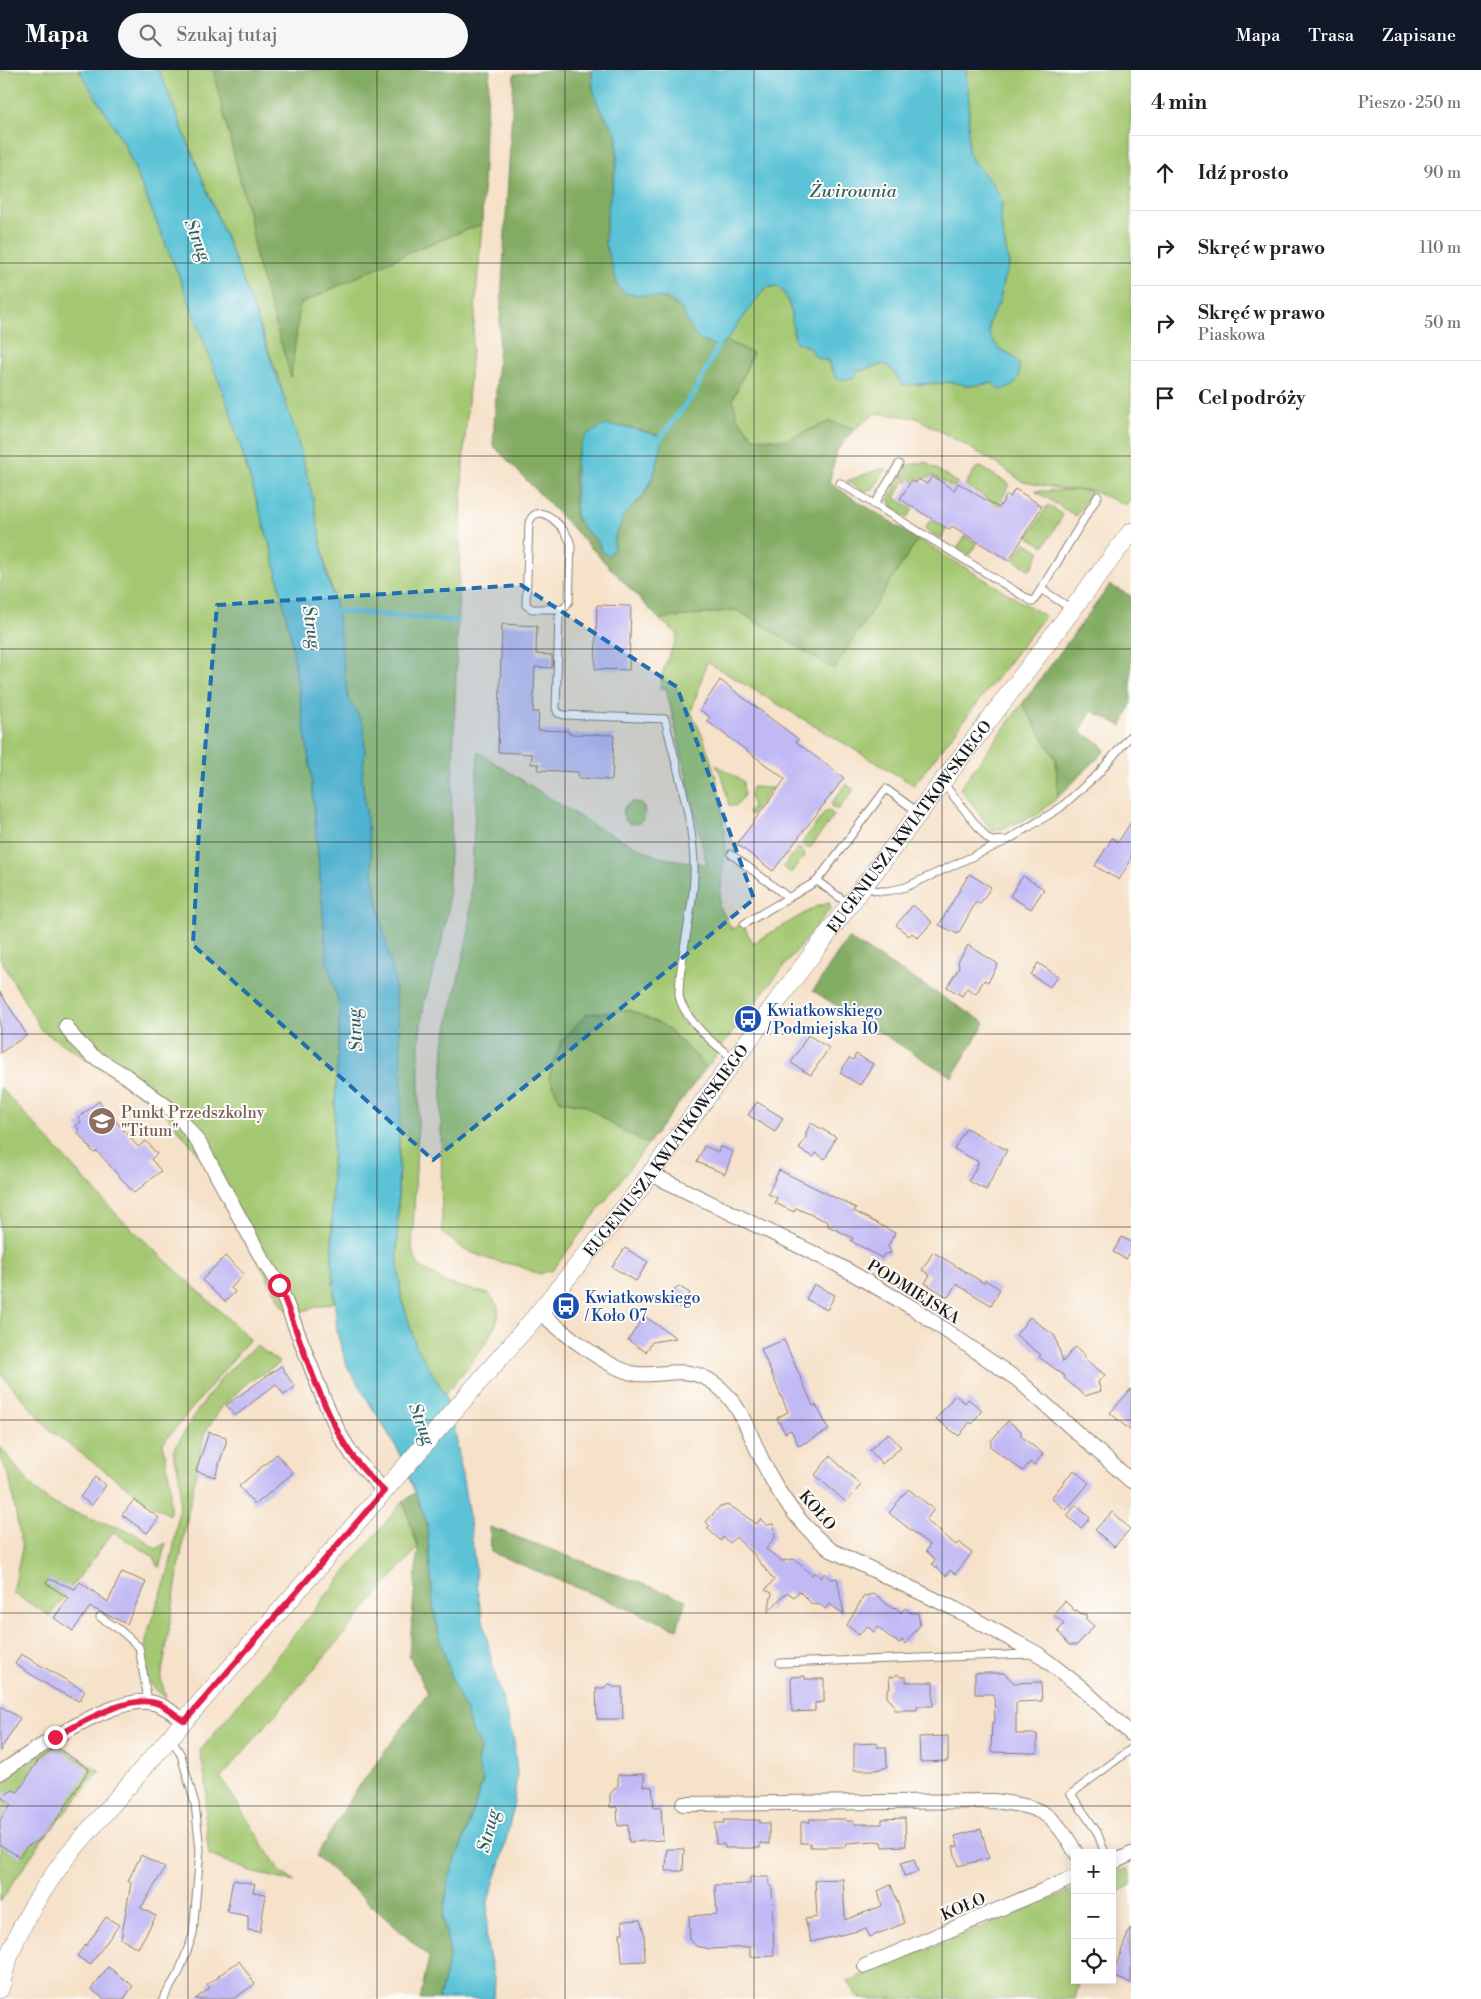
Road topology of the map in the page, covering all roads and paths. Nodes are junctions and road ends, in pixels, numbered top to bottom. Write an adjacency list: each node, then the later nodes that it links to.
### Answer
1 (899, 464): 4 (lane)
2 (840, 483): 4 (lane)
3 (1098, 496): 6 (lane)
4 (874, 505): 6 (lane)
5 (1131, 532): 8 (street, EUGENIUSZA KWIATKOWSKIEGO)
6 (1041, 589): 8 (lane)
7 (563, 609): 7 (lane); 20 (lane)
8 (1073, 610): 10 (street, EUGENIUSZA KWIATKOWSKIEGO)
9 (1131, 735): 12 (lane)
10 (943, 782): 11 (street, EUGENIUSZA KWIATKOWSKIEGO); 12 (lane)
11 (920, 814): 14 (lane); 15 (street, EUGENIUSZA KWIATKOWSKIEGO)
12 (1008, 840): 15 (lane)
13 (731, 854): 16 (lane)
14 (817, 881): 16 (lane); 17 (lane)
15 (864, 886): 17 (street, EUGENIUSZA KWIATKOWSKIEGO)
16 (789, 898): 18 (lane)
17 (850, 906): 20 (street, EUGENIUSZA KWIATKOWSKIEGO)
18 (744, 924)
19 (66, 1026): 24 (street)
20 (735, 1059): 21 (street, EUGENIUSZA KWIATKOWSKIEGO)
21 (651, 1174): 22 (street, EUGENIUSZA KWIATKOWSKIEGO); 23 (street, PODMIEJSKA)
22 (540, 1312): 24 (street, EUGENIUSZA KWIATKOWSKIEGO); 26 (street, KOŁO)
23 (1131, 1481)
24 (384, 1491): 29 (street, EUGENIUSZA KWIATKOWSKIEGO)
25 (100, 1617): 28 (lane)
26 (1038, 1654): 27 (lane); 30 (street, KOŁO)
27 (780, 1663)
28 (148, 1702): 29 (street); 33 (street)
29 (185, 1721): 31 (street, EUGENIUSZA KWIATKOWSKIEGO)
30 (1131, 1734)
31 (171, 1738): 41 (street, EUGENIUSZA KWIATKOWSKIEGO); 42 (lane)
32 (1131, 1749): 36 (lane)
33 (0, 1773)
34 (683, 1804): 35 (street)
35 (1073, 1849)
36 (1104, 1849)
37 (1131, 1854): 38 (street)
38 (1116, 1861)
39 (1071, 1880): 40 (street, KOŁO)
40 (865, 1966)
41 (0, 1989)
42 (163, 1999)

